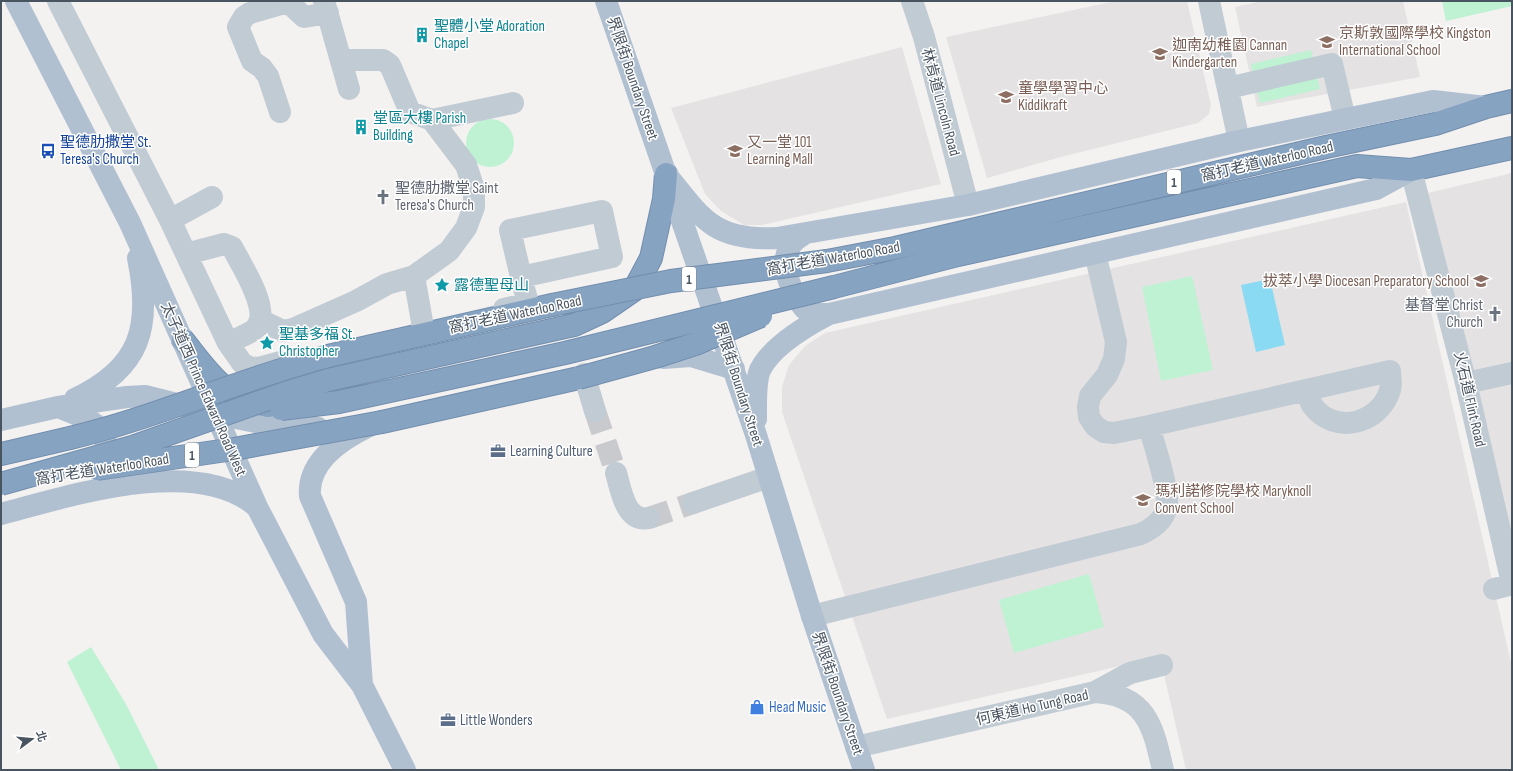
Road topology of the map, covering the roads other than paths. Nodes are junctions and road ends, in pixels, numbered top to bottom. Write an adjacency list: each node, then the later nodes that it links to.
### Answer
1 (16, 1): 25 (main road, 太子道西 Prince Edward Road West)
2 (58, 1): 24 (street)
3 (606, 1): 21 (main road, 界限街 Boundary Street)
4 (912, 1): 23 (street, 林肯道 Lincoln Road)
5 (1209, 1): 8 (street)
6 (326, 7): 7 (street); 13 (street)
7 (341, 60): 9 (street); 15 (street)
8 (1228, 88): 14 (street); 16 (street)
9 (349, 89)
10 (1512, 101): 12 (highway, 窩打老道 Waterloo Road / 1)
11 (513, 103): 15 (street)
12 (1486, 107): 14 (main road, 窩打老道 Waterloo Road); 17 (highway, 窩打老道 Waterloo Road / 1)
13 (280, 112)
14 (1345, 119): 16 (main road, 窩打老道 Waterloo Road)
15 (432, 120): 29 (street)
16 (1239, 141): 23 (main road, 窩打老道 Waterloo Road)
17 (1352, 141): 19 (street); 49 (highway, 窩打老道 Waterloo Road / 1, bridge)
18 (1512, 148): 20 (highway, 窩打老道 Waterloo Road / 1)
19 (1357, 166): 20 (highway, 窩打老道 Waterloo Road / 1); 31 (highway, 窩打老道 Waterloo Road / 1)
20 (1411, 170): 27 (main road, 窩打老道 Waterloo Road); 40 (street, 火石道 Flint Road)
21 (666, 174): 26 (main road, 窩打老道 Waterloo Road); 37 (main road, 界限街 Boundary Street); 52 (highway, bridge)
22 (212, 197): 24 (street)
23 (968, 205): 26 (main road, 窩打老道 Waterloo Road)
24 (170, 220): 28 (street)
25 (130, 223): 35 (main road, 太子道西 Prince Edward Road West); 42 (main road)
26 (804, 234): 32 (main road)
27 (1095, 253): 32 (main road, 窩打老道 Waterloo Road); 47 (street)
28 (186, 254): 33 (street); 36 (street)
29 (414, 276): 33 (street); 34 (street)
30 (521, 277): 30 (street); 34 (street, 窩打老道 Waterloo Road)
31 (834, 287): 35 (highway, bridge); 52 (highway, 窩打老道 Waterloo Road / 1, bridge)
32 (829, 314): 48 (main road, 窩打老道 Waterloo Road)
33 (260, 320): 36 (street)
34 (423, 327): 36 (street, 窩打老道 Waterloo Road)
35 (184, 340): 44 (main road, 太子道西 Prince Edward Road West)
36 (228, 343)
37 (734, 369): 39 (main road); 48 (main road, 界限街 Boundary Street)
38 (1512, 373): 40 (street)
39 (584, 374): 43 (street); 45 (main road)
40 (1466, 383): 58 (street, 火石道 Flint Road)
41 (1306, 391): 47 (street)
42 (58, 407): 44 (main road); 46 (main road); 53 (main road)
43 (595, 411)
44 (216, 414): 45 (main road); 55 (main road, 太子道西 Prince Edward Road West)
45 (390, 415): 61 (main road)
46 (1, 420)
47 (1150, 426): 59 (street)
48 (756, 435): 51 (main road, 界限街 Boundary Street)
49 (1, 454)
50 (616, 473): 57 (street)
51 (769, 477): 54 (street); 59 (main road, 界限街 Boundary Street)
52 (1, 484)
53 (87, 491): 55 (main road, 窩打老道 Waterloo Road); 56 (main road, 窩打老道 Waterloo Road)
54 (693, 503)
55 (257, 507): 61 (main road, 太子道西 Prince Edward Road West)
56 (1, 514)
57 (649, 518)
58 (1506, 585)
59 (812, 616): 63 (main road, 界限街 Boundary Street)
60 (1162, 665): 62 (street)
61 (362, 685): 64 (main road, 太子道西 Prince Edward Road West)
62 (1096, 692): 63 (street, 何東道 Ho Tung Road); 66 (street, 何東道 Ho Tung Road)
63 (856, 747): 65 (main road, 界限街 Boundary Street)
64 (405, 770)
65 (864, 770)
66 (1163, 770)

